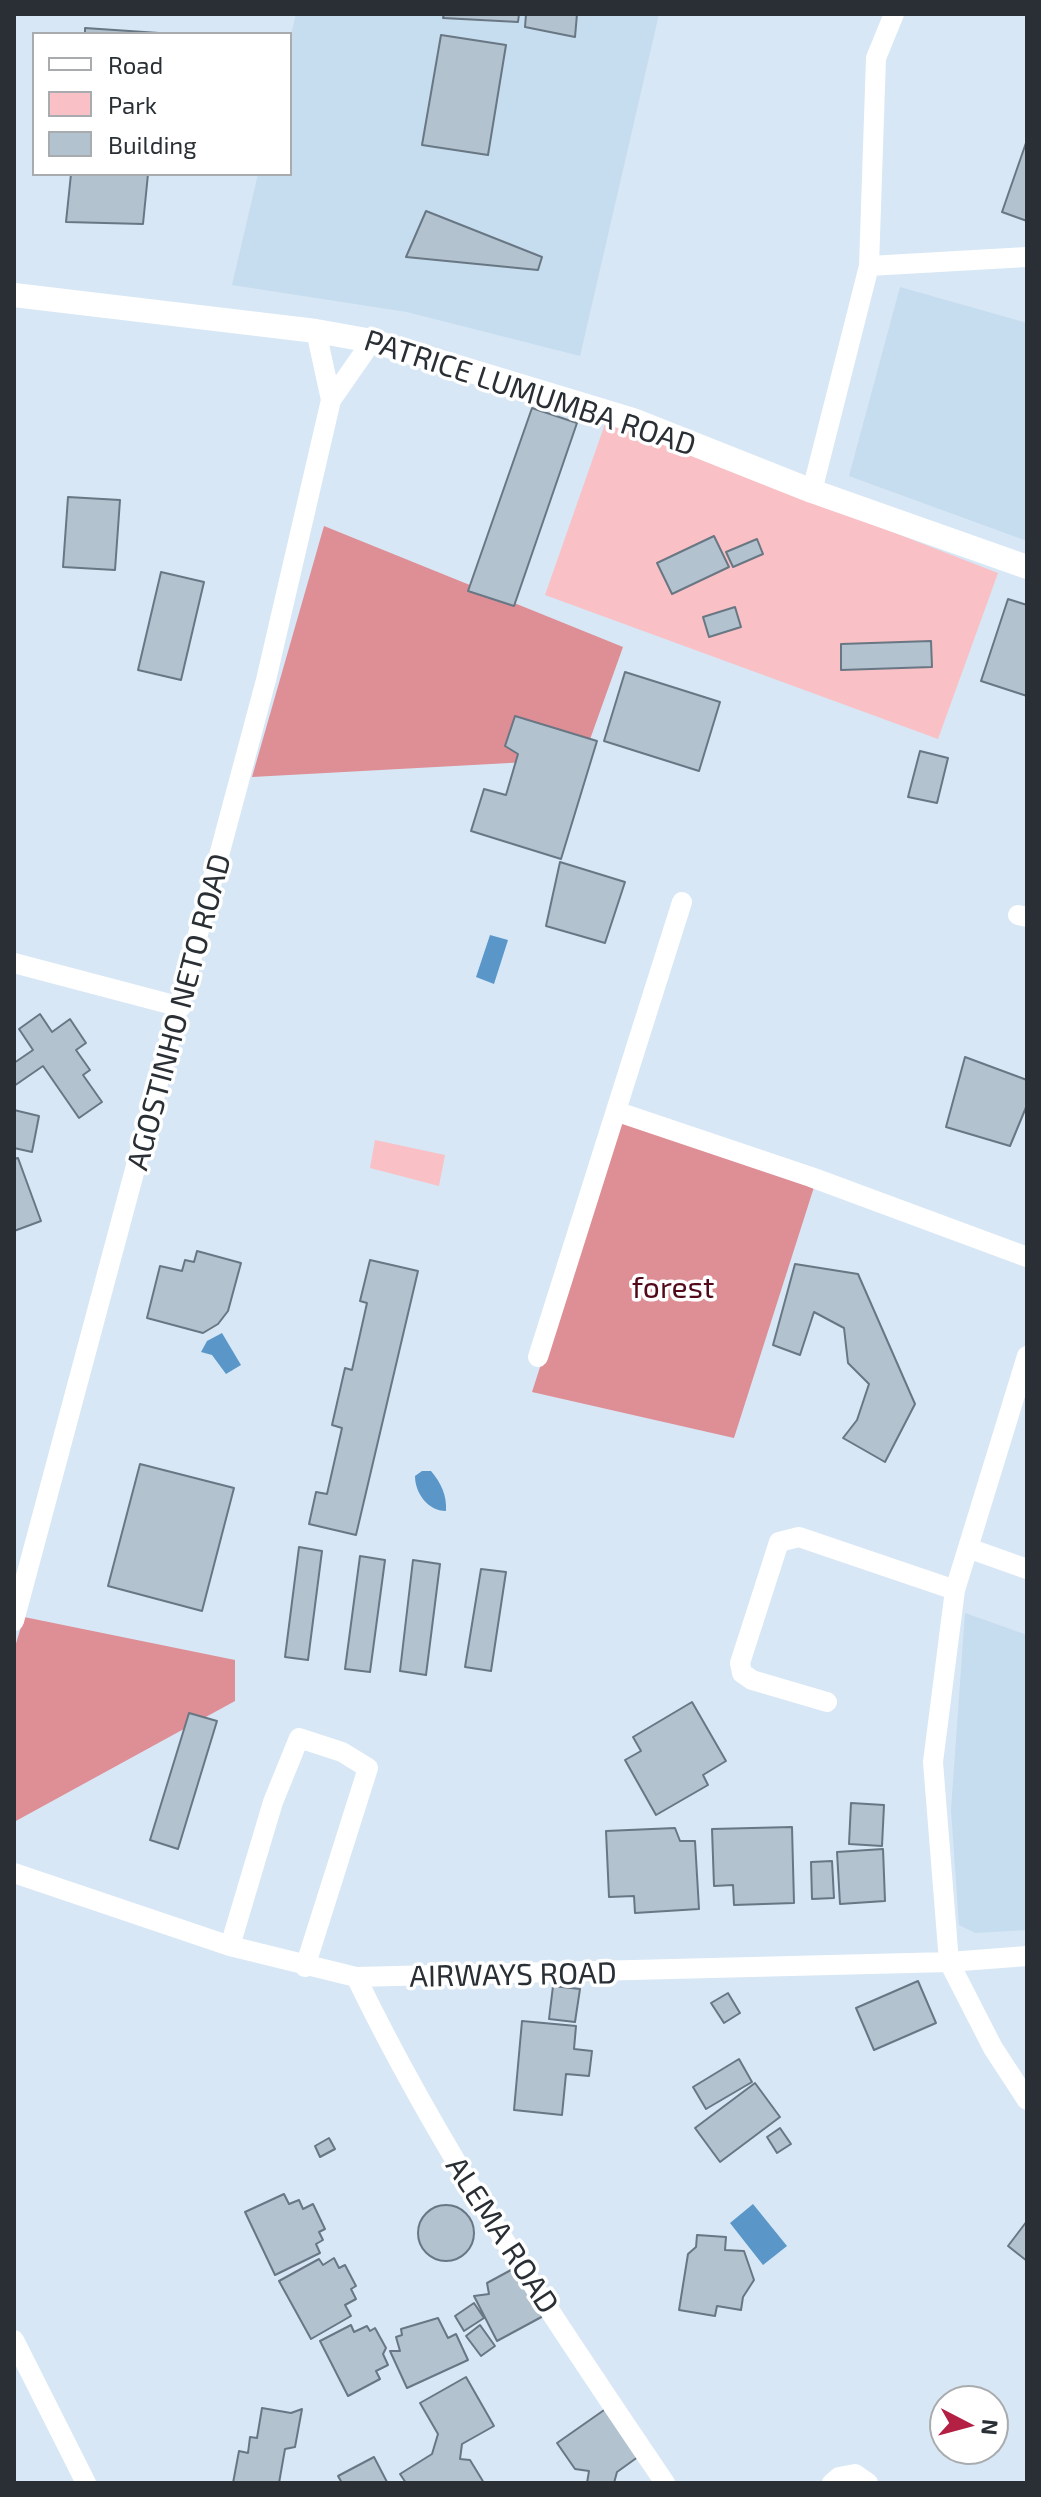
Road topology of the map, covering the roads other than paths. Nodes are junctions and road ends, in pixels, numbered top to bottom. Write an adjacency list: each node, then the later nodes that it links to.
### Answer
1 (894, 14): 3 (street)
2 (1027, 257): 3 (street)
3 (869, 266): 8 (street)
4 (14, 295): 5 (street, PATRICE LUMUMBA ROAD)
5 (316, 331): 6 (street, PATRICE LUMUMBA ROAD); 7 (street, AGOSTINHO NETO ROAD)
6 (372, 341): 7 (street, AGOSTINHO NETO ROAD); 8 (street, PATRICE LUMUMBA ROAD)
7 (331, 400): 12 (street, AGOSTINHO NETO ROAD)
8 (812, 491): 9 (street, PATRICE LUMUMBA ROAD)
9 (1027, 567)
10 (682, 902): 13 (street)
11 (14, 963): 12 (street)
12 (181, 1007): 20 (street, AGOSTINHO NETO ROAD)
13 (618, 1112): 14 (street); 16 (street)
14 (1027, 1257)
15 (1027, 1356): 17 (street)
16 (538, 1357)
17 (968, 1548): 18 (street); 19 (street)
18 (1027, 1569)
19 (955, 1590): 21 (street); 25 (street)
20 (14, 1621)
21 (827, 1702)
22 (14, 1873): 23 (street, AIRWAYS ROAD)
23 (230, 1946): 26 (street, AIRWAYS ROAD); 26 (street)
24 (1027, 1956): 25 (street, AIRWAYS ROAD)
25 (949, 1962): 27 (street, AIRWAYS ROAD); 28 (street)
26 (305, 1967): 27 (street, AIRWAYS ROAD)
27 (356, 1977): 31 (street, ALEMA ROAD)
28 (1027, 2100)
29 (14, 2340): 30 (street)
30 (86, 2483)
31 (665, 2483)
32 (832, 2483): 33 (street)
33 (868, 2483)

